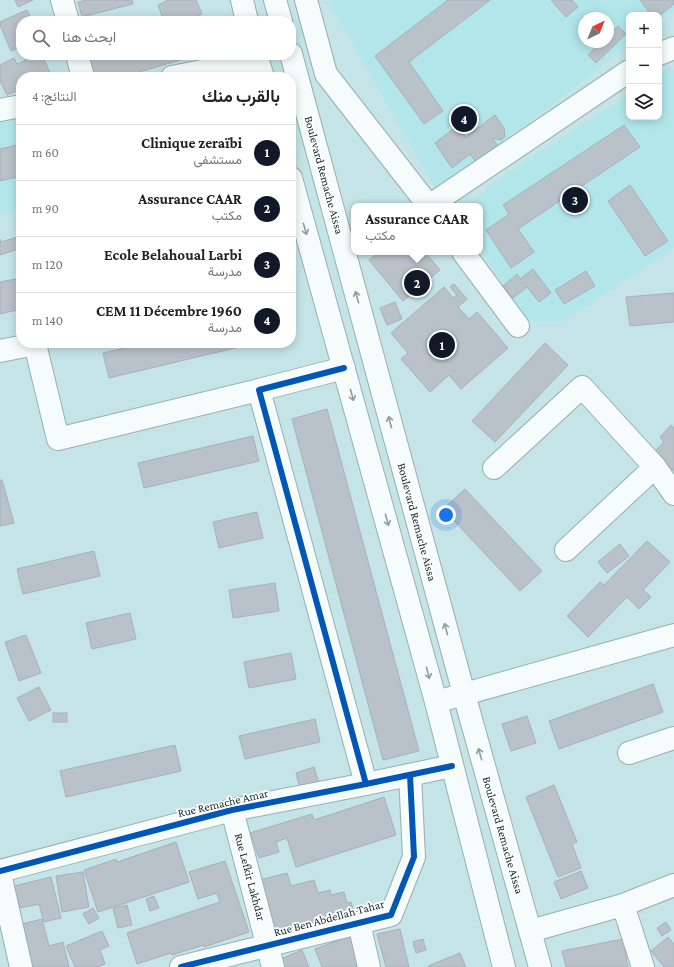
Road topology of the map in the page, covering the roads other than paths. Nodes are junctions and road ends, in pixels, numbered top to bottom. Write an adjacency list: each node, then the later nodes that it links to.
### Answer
1 (62, 0): 5 (street)
2 (242, 0): 6 (street)
3 (275, 0): 7 (street)
4 (306, 0): 17 (street)
5 (67, 16)
6 (246, 16)
7 (280, 16)
8 (674, 48): 9 (street)
9 (662, 53)
10 (79, 60): 13 (street)
11 (293, 60): 16 (street, Boulevard Remache Aissa)
12 (259, 64): 14 (street)
13 (82, 72)
14 (205, 72)
15 (626, 73): 22 (street)
16 (297, 74): 17 (street); 23 (street, Boulevard Remache Aissa)
17 (326, 74): 21 (street)
18 (16, 107): 19 (street)
19 (0, 110)
20 (296, 196): 30 (street, one-way to 30)
21 (427, 203)
22 (433, 203)
23 (349, 246)
24 (351, 255): 37 (street, Boulevard Remache Aissa, one-way to 24)
25 (465, 255): 26 (street)
26 (518, 326)
27 (16, 348): 29 (street)
28 (36, 348): 31 (street)
29 (0, 351)
30 (344, 368): 31 (street); 38 (street, one-way to 38)
31 (259, 390): 43 (street)
32 (655, 467): 33 (street); 34 (street); 35 (street)
33 (494, 468)
34 (674, 494)
35 (566, 550)
36 (674, 635): 37 (street)
37 (464, 694): 38 (street); 49 (street, Boulevard Remache Aissa, one-way to 37)
38 (436, 702): 41 (street)
39 (674, 738): 40 (street)
40 (629, 753)
41 (452, 766): 42 (street, Rue Remache Amar); 55 (street)
42 (410, 775): 43 (street, Rue Remache Amar); 48 (street, Rue Ben Abdellah Tahar)
43 (366, 784): 44 (street, Rue Remache Amar)
44 (232, 810): 45 (street, Rue Remache Amar); 50 (street, Rue Lefkir Lakhdar)
45 (0, 873): 51 (street)
46 (674, 885): 47 (street)
47 (623, 904): 49 (street); 57 (street)
48 (359, 923): 50 (street, Rue Ben Abdellah Tahar); 54 (street)
49 (530, 931): 56 (street, Boulevard Remache Aissa)
50 (269, 946): 52 (street, Rue Ben Abdellah Tahar); 53 (street, Rue Lefkir Lakhdar)
51 (21, 967)
52 (180, 967)
53 (273, 967)
54 (369, 967)
55 (504, 967)
56 (540, 967)
57 (642, 967)

